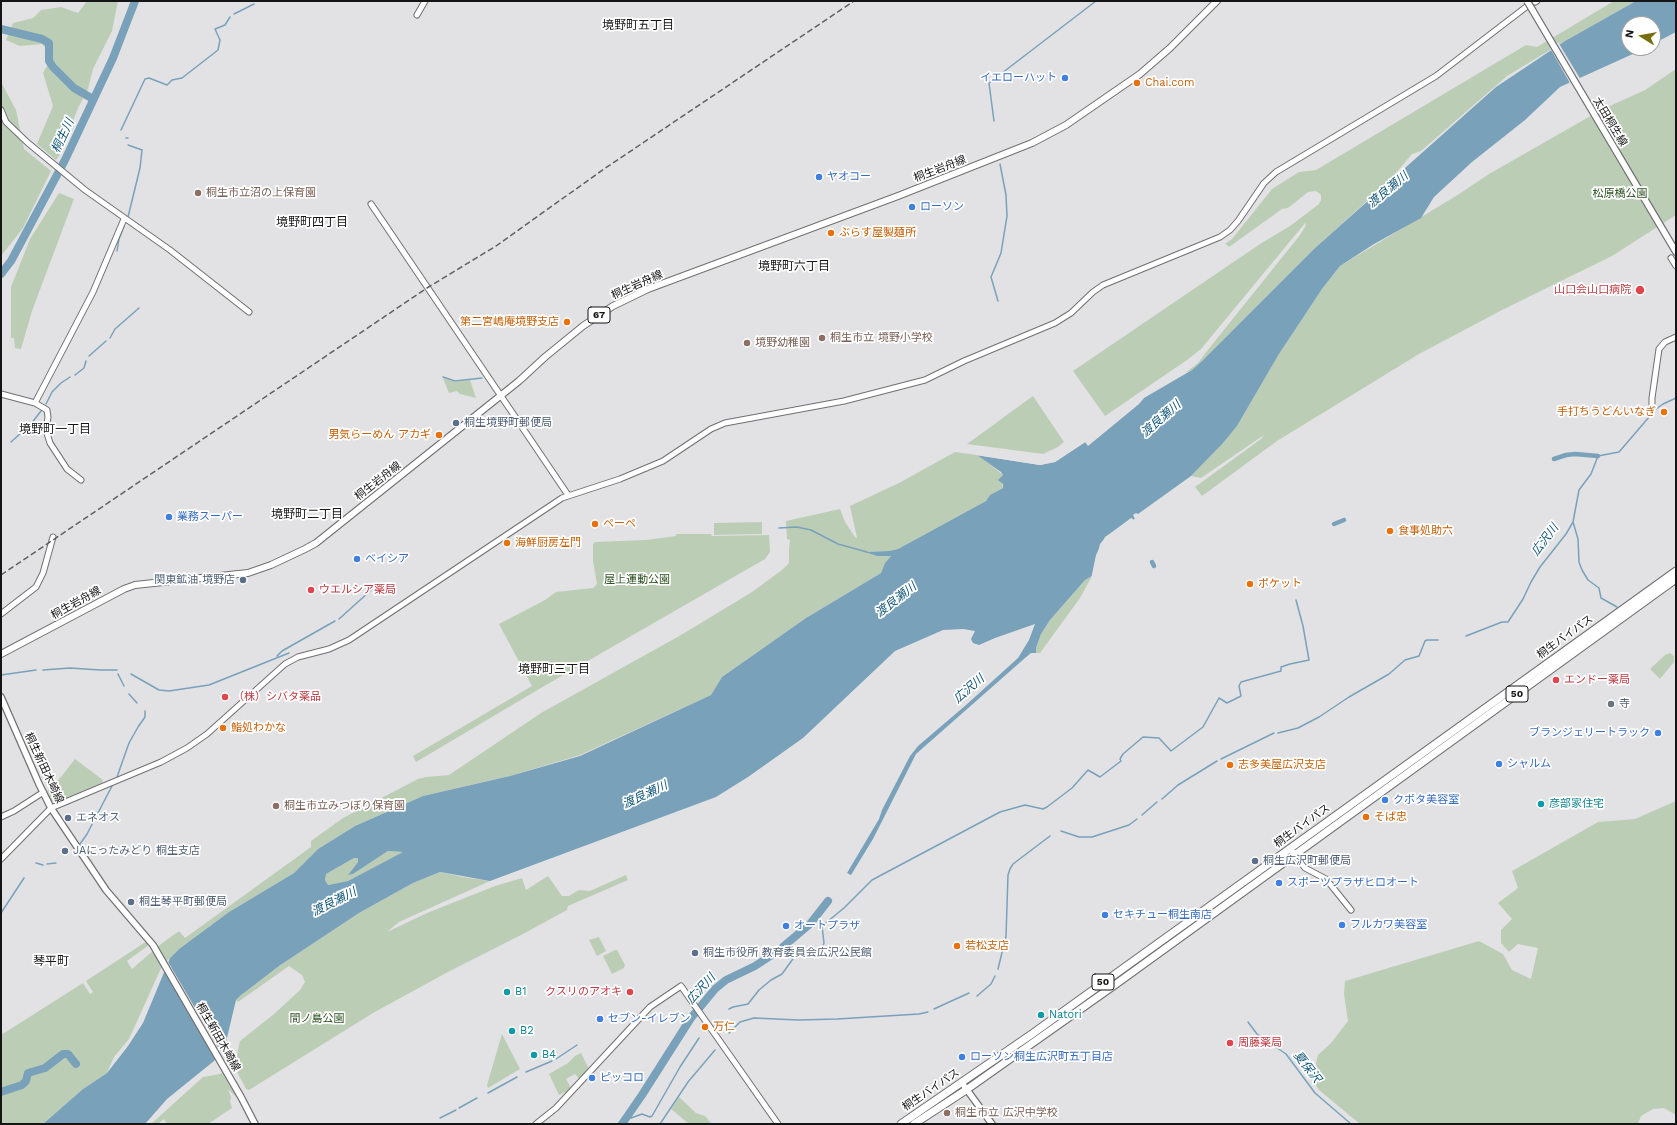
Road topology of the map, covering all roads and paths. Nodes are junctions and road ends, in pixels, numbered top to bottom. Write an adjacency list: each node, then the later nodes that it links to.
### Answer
1 (425, 1): 4 (street)
2 (1217, 1): 14 (main road, 桐生岩舟線 / 67)
3 (1526, 4): 8 (main road, 太田桐生線, bridge); 18 (street)
4 (417, 15)
5 (1, 110): 7 (street)
6 (371, 204): 14 (street)
7 (124, 219): 11 (street); 15 (street)
8 (1676, 252)
9 (1670, 258): 10 (street)
10 (1676, 266)
11 (248, 312)
12 (1676, 336): 16 (street)
13 (1, 394): 15 (street)
14 (501, 396): 18 (street); 24 (main road, 桐生岩舟線 / 67)
15 (35, 403): 17 (street)
16 (1652, 408)
17 (81, 480)
18 (568, 495): 27 (street)
19 (53, 537): 23 (street)
20 (1676, 573): 22 (highway, 桐生バイパス / 50); 29 (highway, 桐生バイパス / 50)
21 (1676, 584): 22 (highway, 50)
22 (1637, 608): 29 (highway, 桐生バイパス / 50)
23 (1, 614)
24 (1, 654)
25 (1, 697): 26 (main road, 桐生新田木崎線)
26 (42, 793): 27 (main road, 桐生新田木崎線); 28 (street)
27 (51, 808): 30 (street); 33 (main road, 桐生新田木崎線)
28 (1, 817)
29 (1292, 851): 31 (street); 32 (highway, 桐生バイパス / 50)
30 (1, 859)
31 (1351, 910)
32 (964, 1086): 36 (highway, 桐生バイパス / 50); 37 (highway, 桐生バイパス / 50); 38 (main road)
33 (255, 1124)
34 (536, 1124): 35 (street)
35 (778, 1124)
36 (901, 1124)
37 (914, 1124)
38 (992, 1124)

